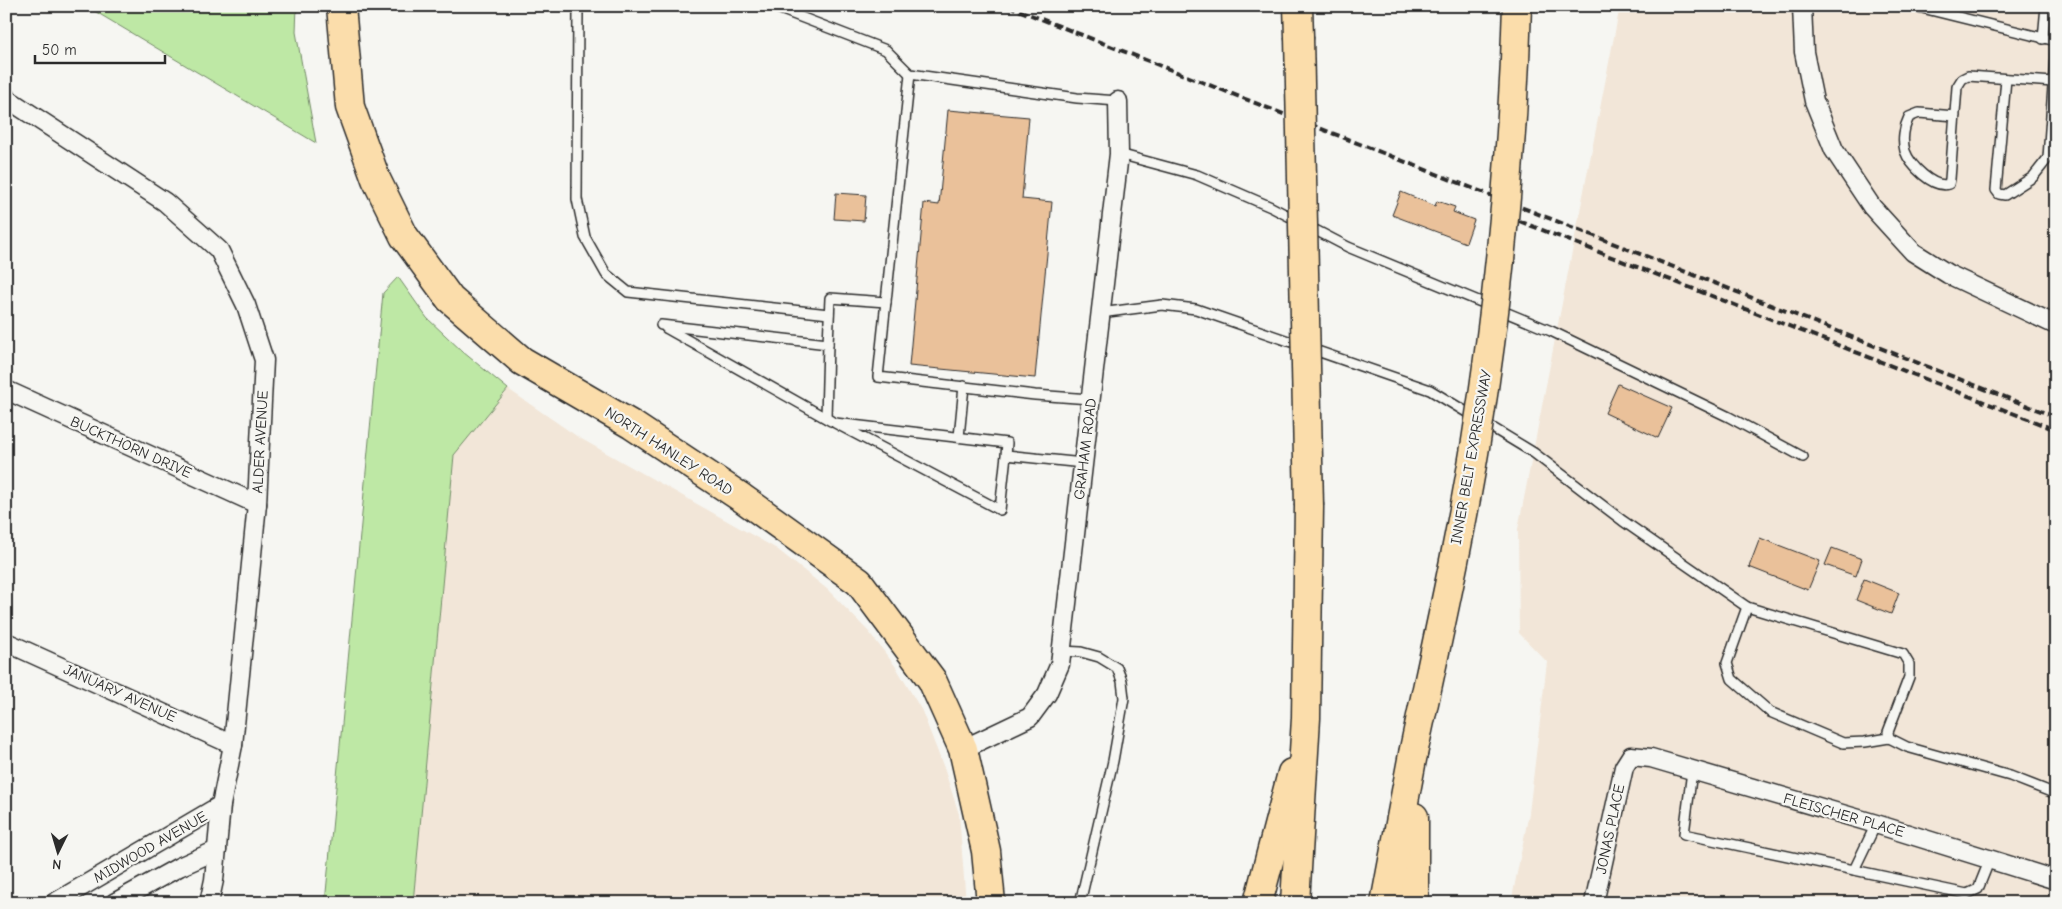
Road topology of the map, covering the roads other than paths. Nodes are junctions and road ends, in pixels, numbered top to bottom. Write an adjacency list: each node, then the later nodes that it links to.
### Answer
1 (341, 6): 39 (main road, NORTH HANLEY ROAD)
2 (578, 6): 20 (lane)
3 (772, 6): 11 (lane)
4 (1298, 6): 36 (main road, bridge)
5 (1517, 6): 40 (main road, INNER BELT EXPRESSWAY, bridge)
6 (1802, 6): 21 (street)
7 (1914, 6): 9 (lane)
8 (2046, 6): 9 (lane)
9 (2043, 39): 10 (lane)
10 (2056, 43): 13 (lane)
11 (910, 74): 15 (lane); 18 (lane)
12 (2006, 79): 13 (lane); 13 (lane); 16 (lane)
13 (2053, 82)
14 (6, 98): 32 (street, ALDER AVENUE)
15 (1118, 101): 17 (street, GRAHAM ROAD)
16 (1955, 116): 16 (lane)
17 (1118, 154): 19 (street, GRAHAM ROAD); 30 (lane)
18 (886, 302): 20 (lane); 23 (lane)
19 (1100, 312): 25 (street, GRAHAM ROAD); 33 (lane)
20 (829, 314): 22 (lane)
21 (2056, 325)
22 (828, 344): 26 (lane); 26 (lane)
23 (964, 386): 25 (lane); 28 (lane)
24 (6, 390): 32 (street, BUCKTHORN DRIVE)
25 (1090, 399): 31 (street, GRAHAM ROAD)
26 (826, 418): 27 (lane)
27 (835, 423): 28 (lane); 29 (lane)
28 (959, 437): 29 (lane)
29 (1006, 455): 31 (lane)
30 (1803, 457)
31 (1083, 463): 35 (street, GRAHAM ROAD)
32 (256, 504): 38 (street, ALDER AVENUE)
33 (1747, 607): 37 (lane); 37 (lane)
34 (6, 642): 38 (street, JANUARY AVENUE)
35 (1061, 651): 39 (street, GRAHAM ROAD); 54 (lane)
36 (1306, 718): 55 (main road); 56 (main road)
37 (1889, 738): 43 (lane)
38 (233, 745): 44 (street, ALDER AVENUE)
39 (964, 749): 53 (main road, NORTH HANLEY ROAD)
40 (1413, 754): 57 (main road, INNER BELT EXPRESSWAY); 58 (main road)
41 (1631, 756): 42 (street, FLEISCHER PLACE); 59 (street, JONAS PLACE)
42 (1692, 771): 45 (street, FLEISCHER PLACE); 48 (lane)
43 (2056, 794)
44 (221, 806): 46 (street, ALDER AVENUE); 50 (street, MIDWOOD AVENUE)
45 (1876, 824): 47 (street, FLEISCHER PLACE); 48 (lane)
46 (217, 850): 51 (street, MIDWOOD AVENUE); 52 (street, ALDER AVENUE)
47 (1990, 859): 48 (lane); 49 (street, FLEISCHER PLACE)
48 (1854, 870)
49 (2056, 880)
50 (54, 903)
51 (114, 903)
52 (209, 903)
53 (991, 903)
54 (1080, 903)
55 (1258, 903)
56 (1295, 903)
57 (1385, 903)
58 (1414, 903)
59 (1594, 903)

